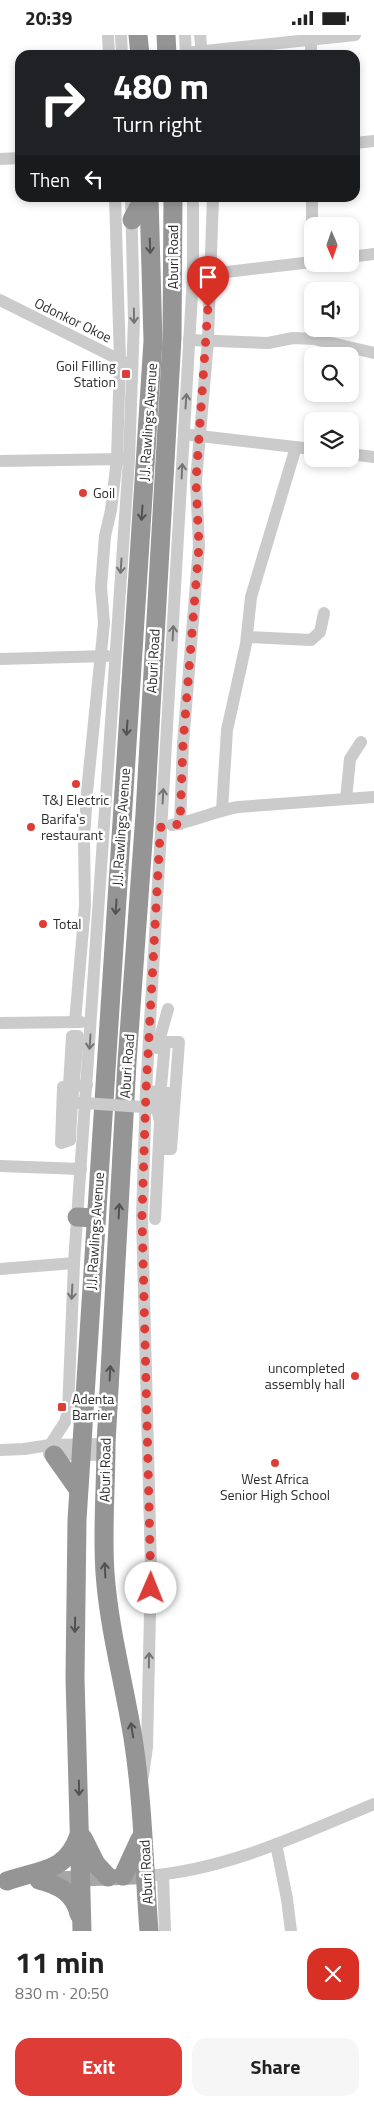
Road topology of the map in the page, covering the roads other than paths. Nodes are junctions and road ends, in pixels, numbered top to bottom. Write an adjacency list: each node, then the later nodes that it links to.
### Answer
1 (108, 35): 9 (street)
2 (121, 35): 10 (street)
3 (138, 35): 11 (highway)
4 (166, 35): 12 (highway)
5 (185, 35): 13 (street)
6 (200, 35): 14 (street)
7 (355, 35): 8 (street)
8 (311, 40): 15 (street); 16 (street)
9 (109, 50)
10 (122, 50)
11 (140, 50)
12 (167, 50)
13 (186, 50)
14 (201, 50)
15 (226, 50)
16 (311, 50)
17 (374, 141): 18 (street)
18 (360, 142)
19 (15, 158): 20 (street)
20 (0, 159)
21 (116, 202): 40 (street)
22 (130, 202): 30 (street)
23 (141, 202): 30 (highway)
24 (148, 202): 55 (highway, J.J. Rawlings Avenue, one-way to 55)
25 (173, 202): 62 (highway, Aburi Road)
26 (193, 202): 35 (street)
27 (213, 202): 34 (street)
28 (312, 202): 29 (street)
29 (312, 217)
30 (132, 220): 41 (street, one-way to 41)
31 (374, 254): 32 (street)
32 (359, 256)
33 (304, 263): 34 (street)
34 (209, 275): 35 (street); 38 (street)
35 (194, 276): 37 (street)
36 (0, 300): 40 (street, Odonkor Okoe)
37 (190, 340): 38 (street); 42 (street, one-way to 37)
38 (208, 340): 39 (street); 43 (street)
39 (374, 353)
40 (120, 359): 41 (street, Odonkor Okoe); 48 (street)
41 (133, 366): 48 (street)
42 (184, 434): 43 (street); 61 (street, one-way to 42)
43 (198, 436): 44 (street); 60 (street)
44 (296, 447): 45 (street); 51 (street)
45 (304, 448)
46 (359, 455): 47 (street)
47 (374, 457)
48 (123, 459): 49 (street); 52 (street, one-way to 52); 53 (street)
49 (0, 461)
50 (324, 613): 51 (street)
51 (248, 637): 59 (street)
52 (115, 656): 53 (street); 55 (street)
53 (101, 657): 54 (street); 66 (street)
54 (0, 659)
55 (121, 696): 63 (highway, J.J. Rawlings Avenue, one-way to 63)
56 (361, 742): 58 (street)
57 (374, 797): 58 (street)
58 (346, 799): 59 (street)
59 (222, 810): 60 (street)
60 (180, 824): 61 (street)
61 (161, 827): 62 (street)
62 (150, 850): 69 (street); 76 (highway, Aburi Road, one-way to 62)
63 (103, 974): 65 (street); 72 (highway, J.J. Rawlings Avenue)
64 (168, 1009): 69 (street)
65 (91, 1021): 66 (street); 68 (street, one-way to 68)
66 (75, 1022): 67 (street)
67 (0, 1023)
68 (87, 1085): 69 (street, bridge); 71 (street)
69 (150, 1091): 73 (street); 81 (street, one-way to 69)
70 (0, 1166): 71 (street)
71 (80, 1169): 72 (street)
72 (86, 1218): 74 (street); 79 (highway, J.J. Rawlings Avenue)
73 (155, 1219)
74 (74, 1263): 75 (street); 78 (street, one-way to 78)
75 (0, 1269)
76 (106, 1449): 79 (street); 81 (highway, Aburi Road, one-way to 76)
77 (0, 1450): 78 (street)
78 (52, 1450): 79 (street); 80 (highway)
79 (80, 1450): 80 (highway, J.J. Rawlings Avenue)
80 (78, 1489): 84 (highway, J.J. Rawlings Avenue, one-way to 84)
81 (140, 1796): 83 (highway, Aburi Road)
82 (374, 1804): 85 (street)
83 (143, 1828): 86 (highway, Aburi Road); 87 (highway)
84 (80, 1832): 87 (highway); 88 (highway, J.J. Rawlings Avenue); 90 (highway)
85 (276, 1845): 86 (street); 94 (street)
86 (154, 1876): 87 (main road); 92 (highway, Aburi Road); 93 (street)
87 (116, 1877): 88 (main road)
88 (81, 1879): 89 (main road); 91 (highway)
89 (40, 1880): 90 (main road); 91 (highway)
90 (4, 1882)
91 (82, 1926)
92 (150, 1931)
93 (165, 1931)
94 (291, 1931)

